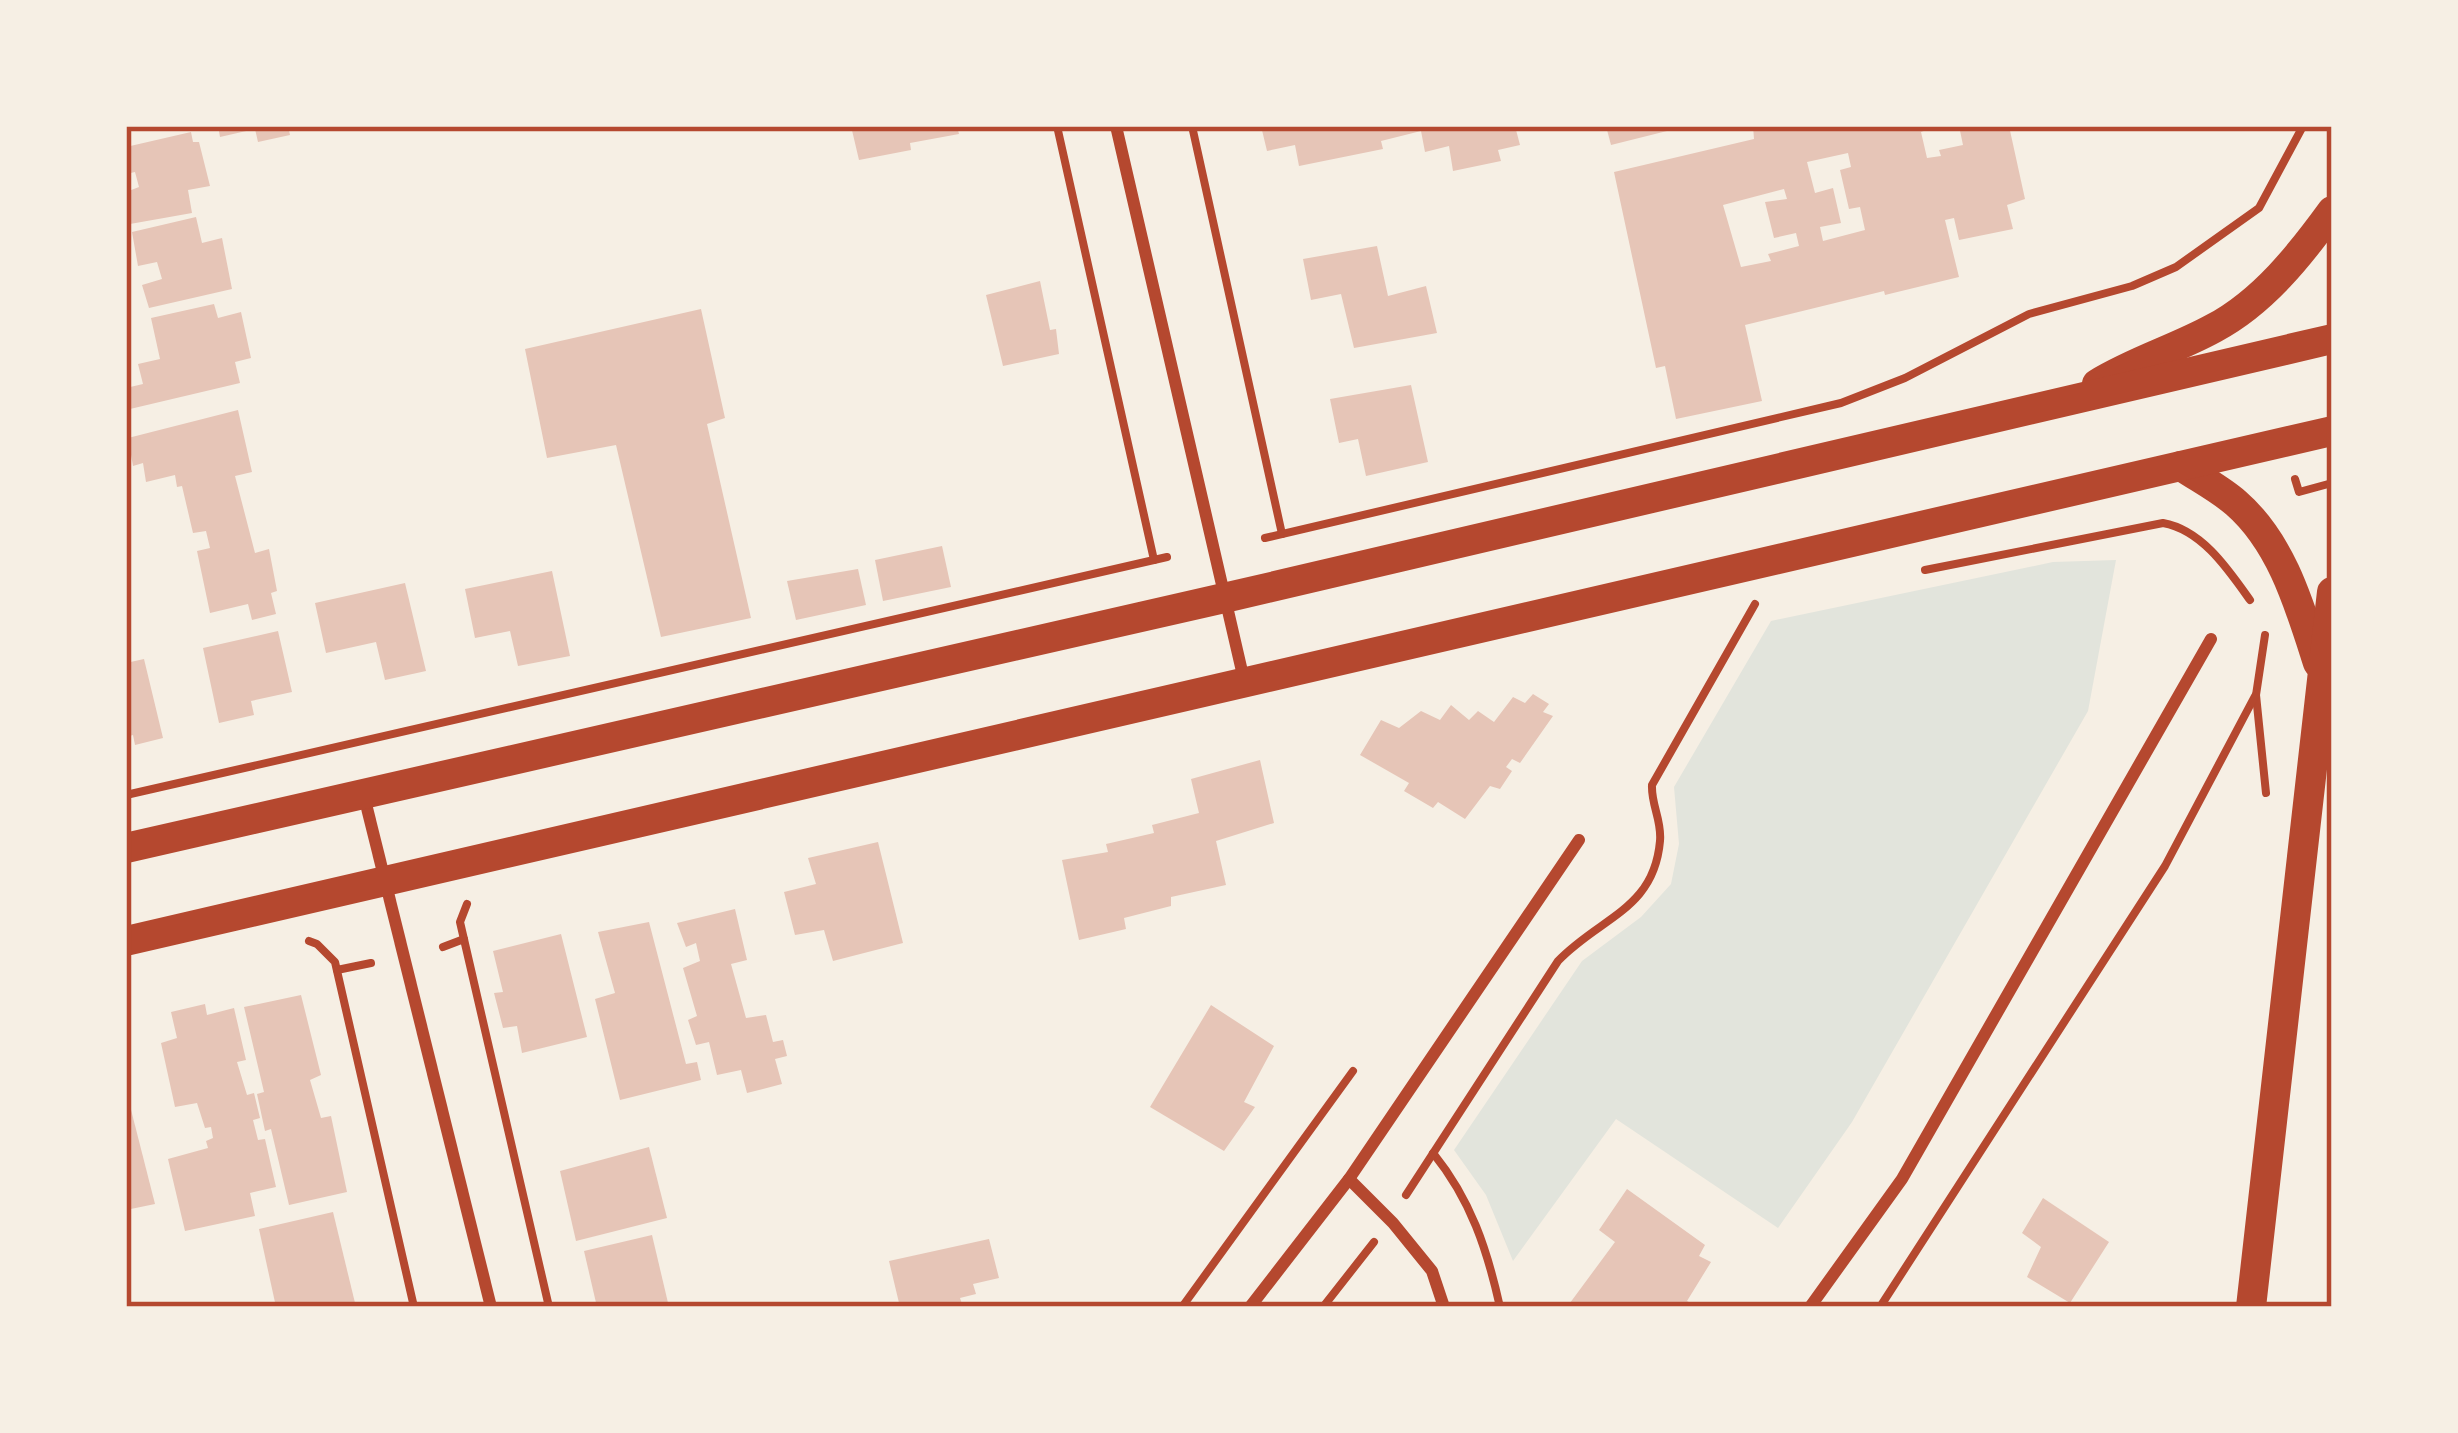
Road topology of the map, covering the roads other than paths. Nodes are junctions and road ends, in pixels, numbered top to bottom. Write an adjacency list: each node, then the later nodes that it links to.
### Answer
1 (1116, 126): 8 (street)
2 (2332, 212): 4 (main road)
3 (2332, 339): 4 (main road)
4 (2072, 400): 8 (main road)
5 (2332, 430): 6 (main road)
6 (2181, 466): 10 (main road); 11 (main road)
7 (2332, 592): 10 (main road)
8 (1224, 598): 11 (street); 12 (main road)
9 (2211, 639): 21 (street)
10 (2322, 674): 22 (main road)
11 (1245, 684): 15 (main road)
12 (364, 795): 14 (main road); 15 (street)
13 (1579, 839): 17 (street)
14 (126, 848)
15 (386, 884): 16 (main road); 18 (street)
16 (126, 941)
17 (1349, 1179): 19 (street); 20 (street)
18 (491, 1307)
19 (1250, 1307)
20 (1444, 1307)
21 (1810, 1307)
22 (2251, 1307)

